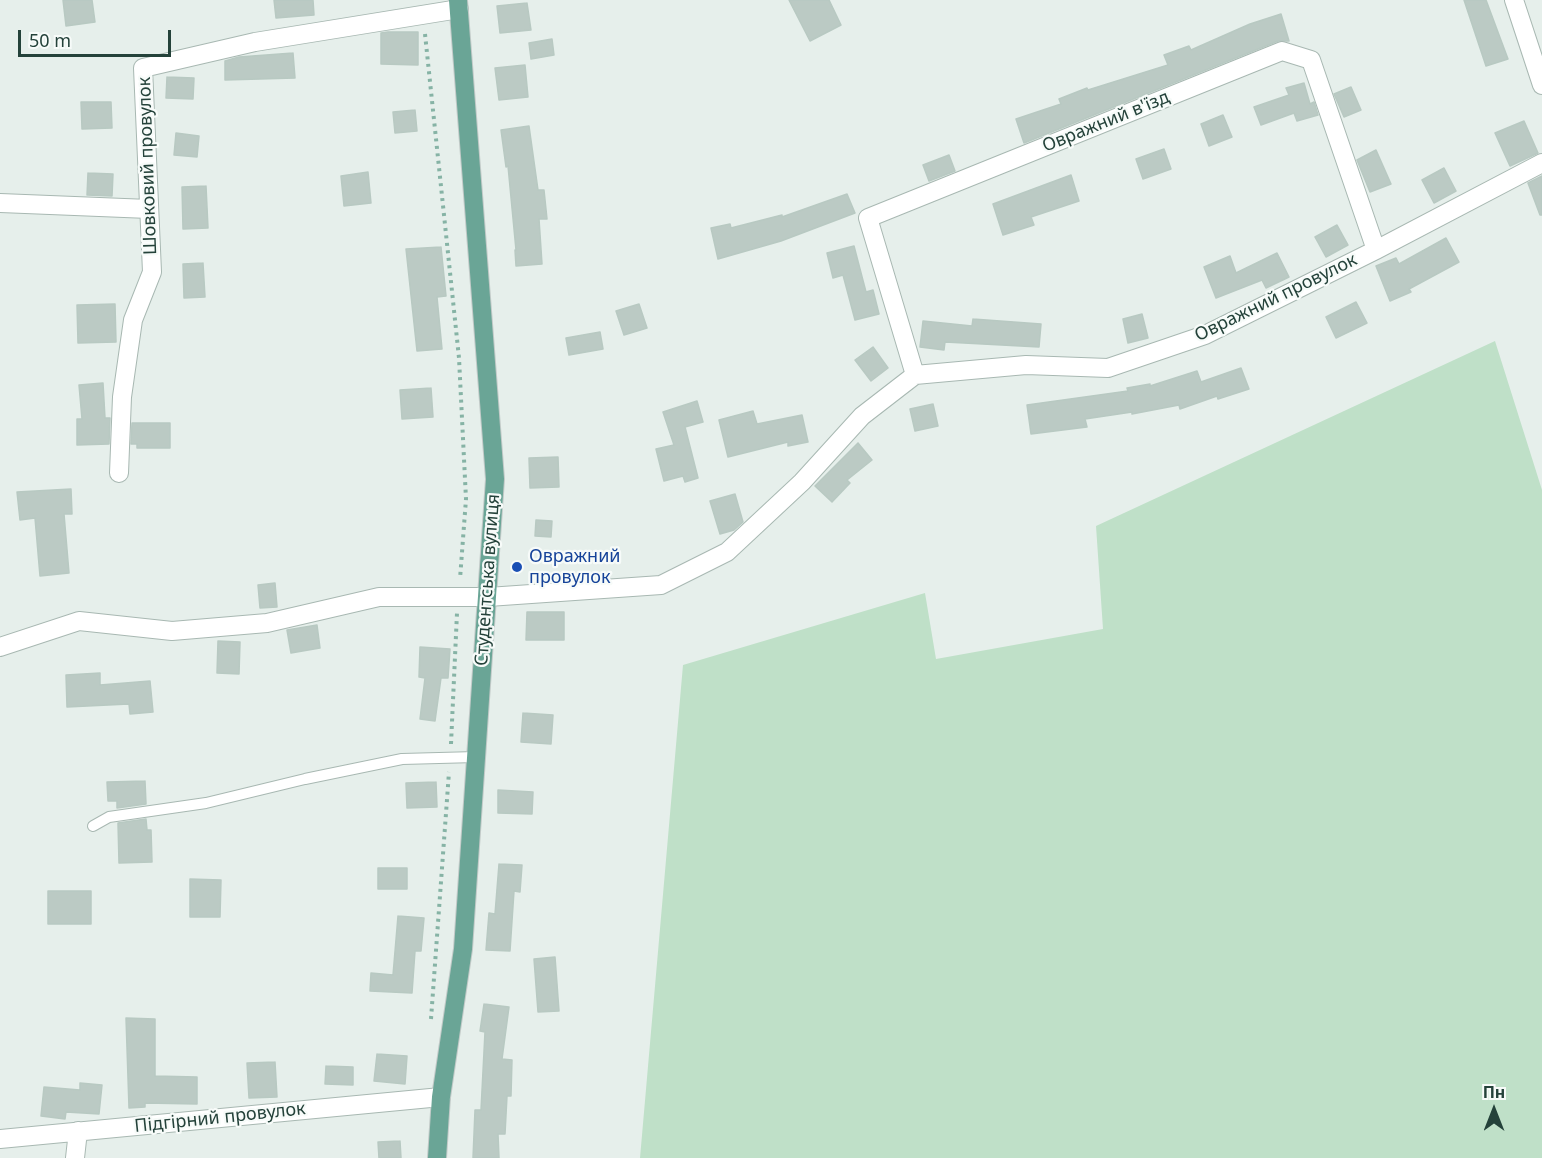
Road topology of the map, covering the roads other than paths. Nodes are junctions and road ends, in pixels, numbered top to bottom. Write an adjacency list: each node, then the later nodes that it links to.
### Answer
1 (1514, 0): 3 (street)
2 (459, 5): 6 (street, Шовковий провулок); 10 (main road, Студентська вулиця)
3 (1542, 85)
4 (1542, 163): 7 (street, Овражний провулок)
5 (0, 203): 6 (street)
6 (149, 209): 9 (street, Шовковий провулок)
7 (1376, 250): 8 (street, Овражний провулок); 8 (street, Овражний в'їзд)
8 (915, 375): 10 (street)
9 (119, 473)
10 (488, 597): 11 (street); 12 (main road, Студентська вулиця)
11 (0, 647)
12 (476, 757): 13 (lane); 14 (main road, Студентська вулиця)
13 (93, 826)
14 (441, 1097): 15 (street, Підгірний провулок); 18 (main road, Студентська вулиця)
15 (78, 1131): 16 (street, Підгірний провулок); 17 (street)
16 (0, 1139)
17 (75, 1158)
18 (437, 1158)

